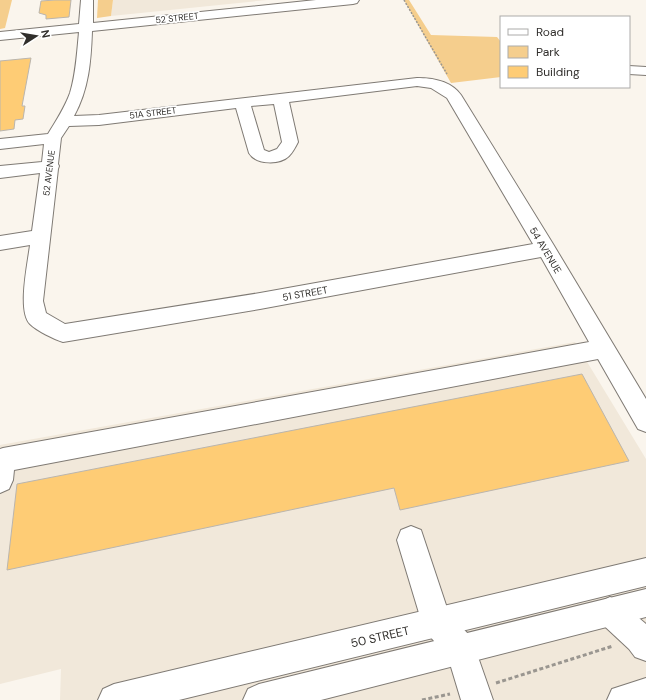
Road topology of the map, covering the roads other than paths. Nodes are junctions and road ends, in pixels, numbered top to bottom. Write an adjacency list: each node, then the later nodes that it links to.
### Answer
1 (87, 0): 3 (street, 52 AVENUE)
2 (353, 0): 3 (street, 52 STREET)
3 (86, 27): 4 (street, 52 STREET); 10 (street, 52 AVENUE)
4 (0, 36)
5 (630, 70): 6 (street)
6 (646, 71)
7 (446, 89): 8 (street, 51A STREET); 17 (street, 54 AVENUE)
8 (280, 98): 9 (street, 51A STREET); 9 (street)
9 (242, 103): 10 (street, 51A STREET)
10 (64, 121): 11 (street, 52 AVENUE)
11 (53, 138): 12 (street); 13 (street, 52 AVENUE)
12 (0, 144)
13 (51, 166): 14 (street); 15 (street, 52 AVENUE)
14 (1, 174)
15 (41, 236): 16 (street); 18 (street, 52 AVENUE)
16 (0, 243)
17 (546, 249): 18 (street, 51 STREET); 19 (street, 54 AVENUE)
18 (63, 333)
19 (604, 348): 20 (street, 54 AVENUE); 21 (street)
20 (646, 421)
21 (0, 480)
22 (411, 540): 26 (street)
23 (646, 572): 26 (street, 50 STREET)
24 (646, 603): 25 (street)
25 (610, 612): 27 (street); 28 (street)
26 (437, 623): 28 (street); 31 (street, 50 STREET)
27 (643, 642)
28 (460, 648): 29 (street); 32 (street)
29 (475, 694)
30 (646, 694): 33 (street)
31 (114, 700)
32 (259, 700)
33 (623, 700)

